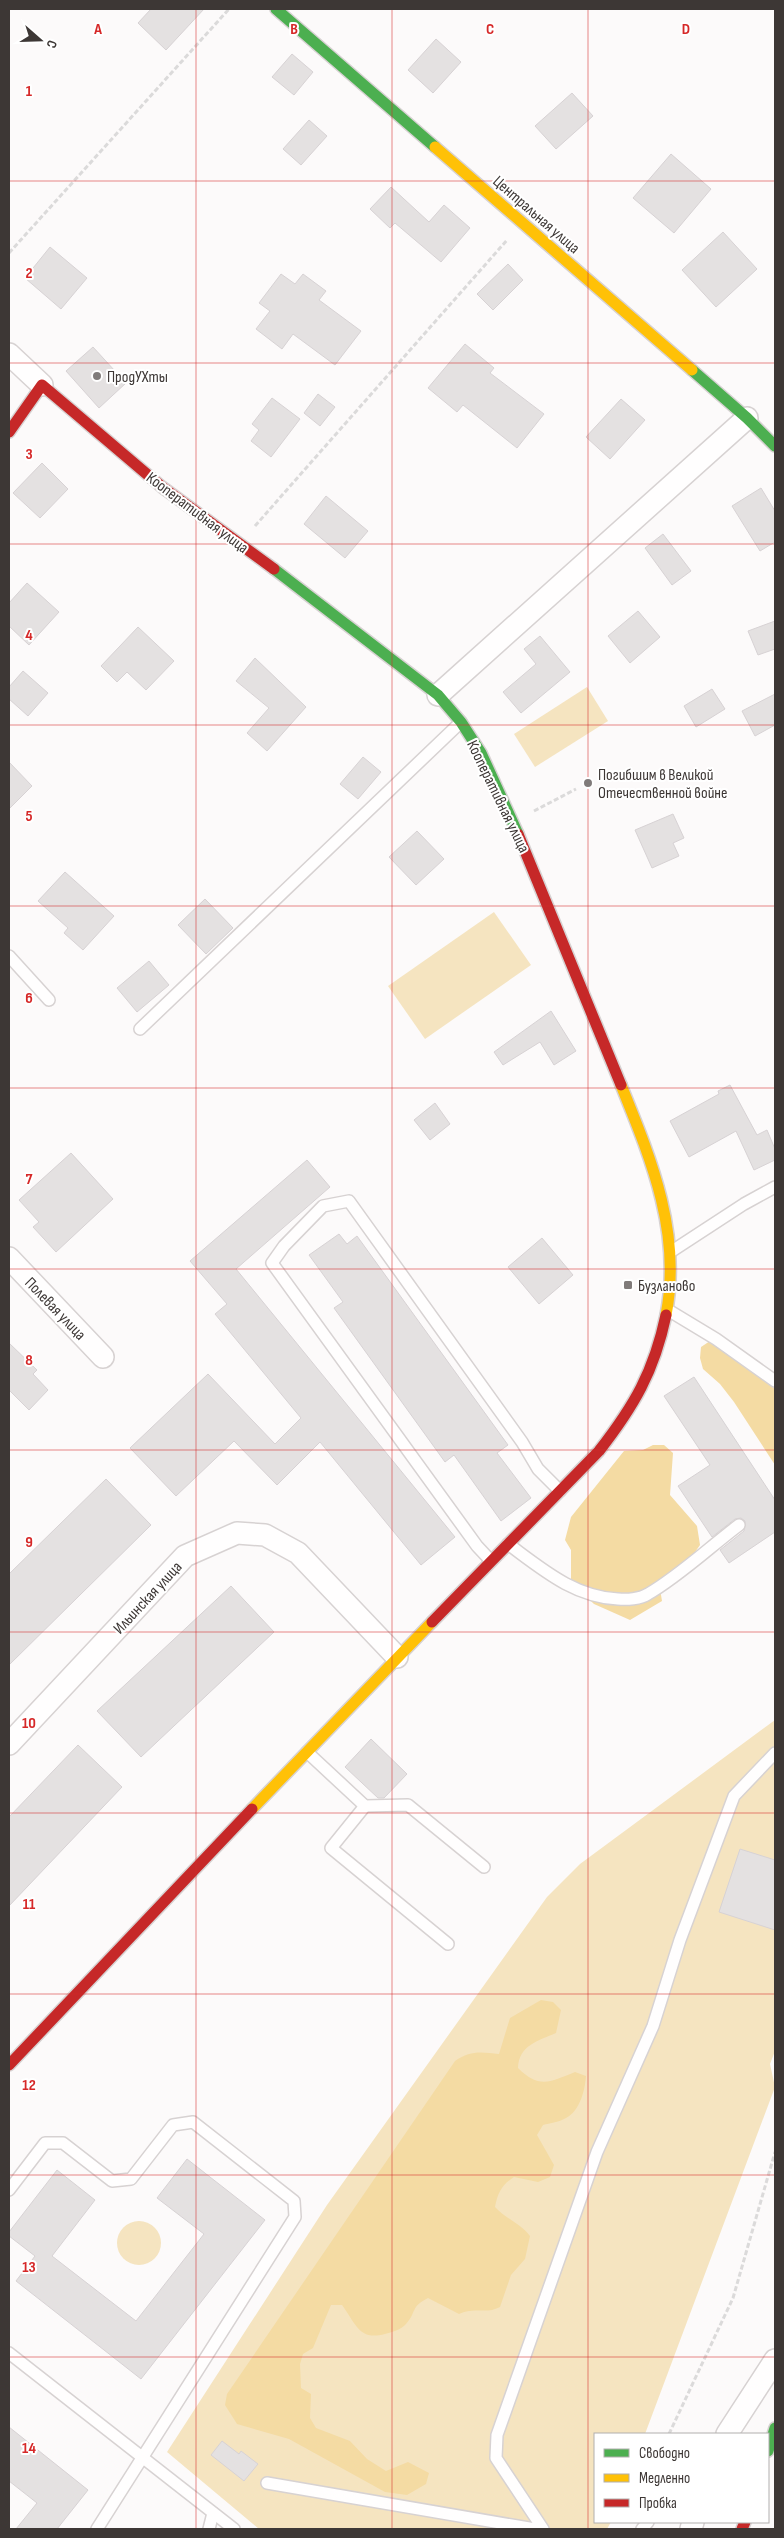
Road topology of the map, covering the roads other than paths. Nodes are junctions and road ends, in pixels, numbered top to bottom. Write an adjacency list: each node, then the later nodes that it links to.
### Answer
1 (276, 9): 4 (main road, Центральная улица)
2 (9, 354): 3 (street, Кооперативная улица)
3 (42, 385): 5 (main road); 7 (main road, Кооперативная улица)
4 (747, 418): 6 (main road, Центральная улица); 7 (street)
5 (9, 432)
6 (775, 446)
7 (438, 695): 8 (main road, Кооперативная улица)
8 (461, 722): 11 (lane); 13 (main road, Кооперативная улица)
9 (9, 956): 10 (lane)
10 (49, 1000)
11 (140, 1029)
12 (775, 1187): 13 (lane)
13 (670, 1252): 15 (main road, Кооперативная улица)
14 (9, 1258): 16 (street, Полевая улица)
15 (668, 1310): 17 (lane); 18 (main road, Кооперативная улица)
16 (103, 1357)
17 (775, 1381)
18 (560, 1491): 20 (main road, Кооперативная улица); 21 (lane)
19 (739, 1525): 20 (lane)
20 (508, 1544): 21 (main road, Кооперативная улица)
21 (491, 1560): 22 (main road, Кооперативная улица)
22 (397, 1657): 23 (street, Ильинская улица); 24 (main road, Кооперативная улица)
23 (9, 1744)
24 (307, 1752): 26 (lane); 29 (main road, Кооперативная улица)
25 (775, 1753): 43 (lane)
26 (365, 1806): 27 (lane); 28 (lane)
27 (484, 1867)
28 (448, 1944)
29 (9, 2065)
30 (9, 2190): 36 (lane)
31 (9, 2353): 36 (lane)
32 (775, 2360): 34 (street)
33 (775, 2428): 35 (main road)
34 (727, 2433)
35 (769, 2448)
36 (142, 2457): 38 (lane); 39 (lane)
37 (267, 2483): 42 (lane)
38 (213, 2513): 40 (lane); 41 (lane)
39 (97, 2529)
40 (209, 2529)
41 (234, 2529)
42 (535, 2529)
43 (543, 2529)

